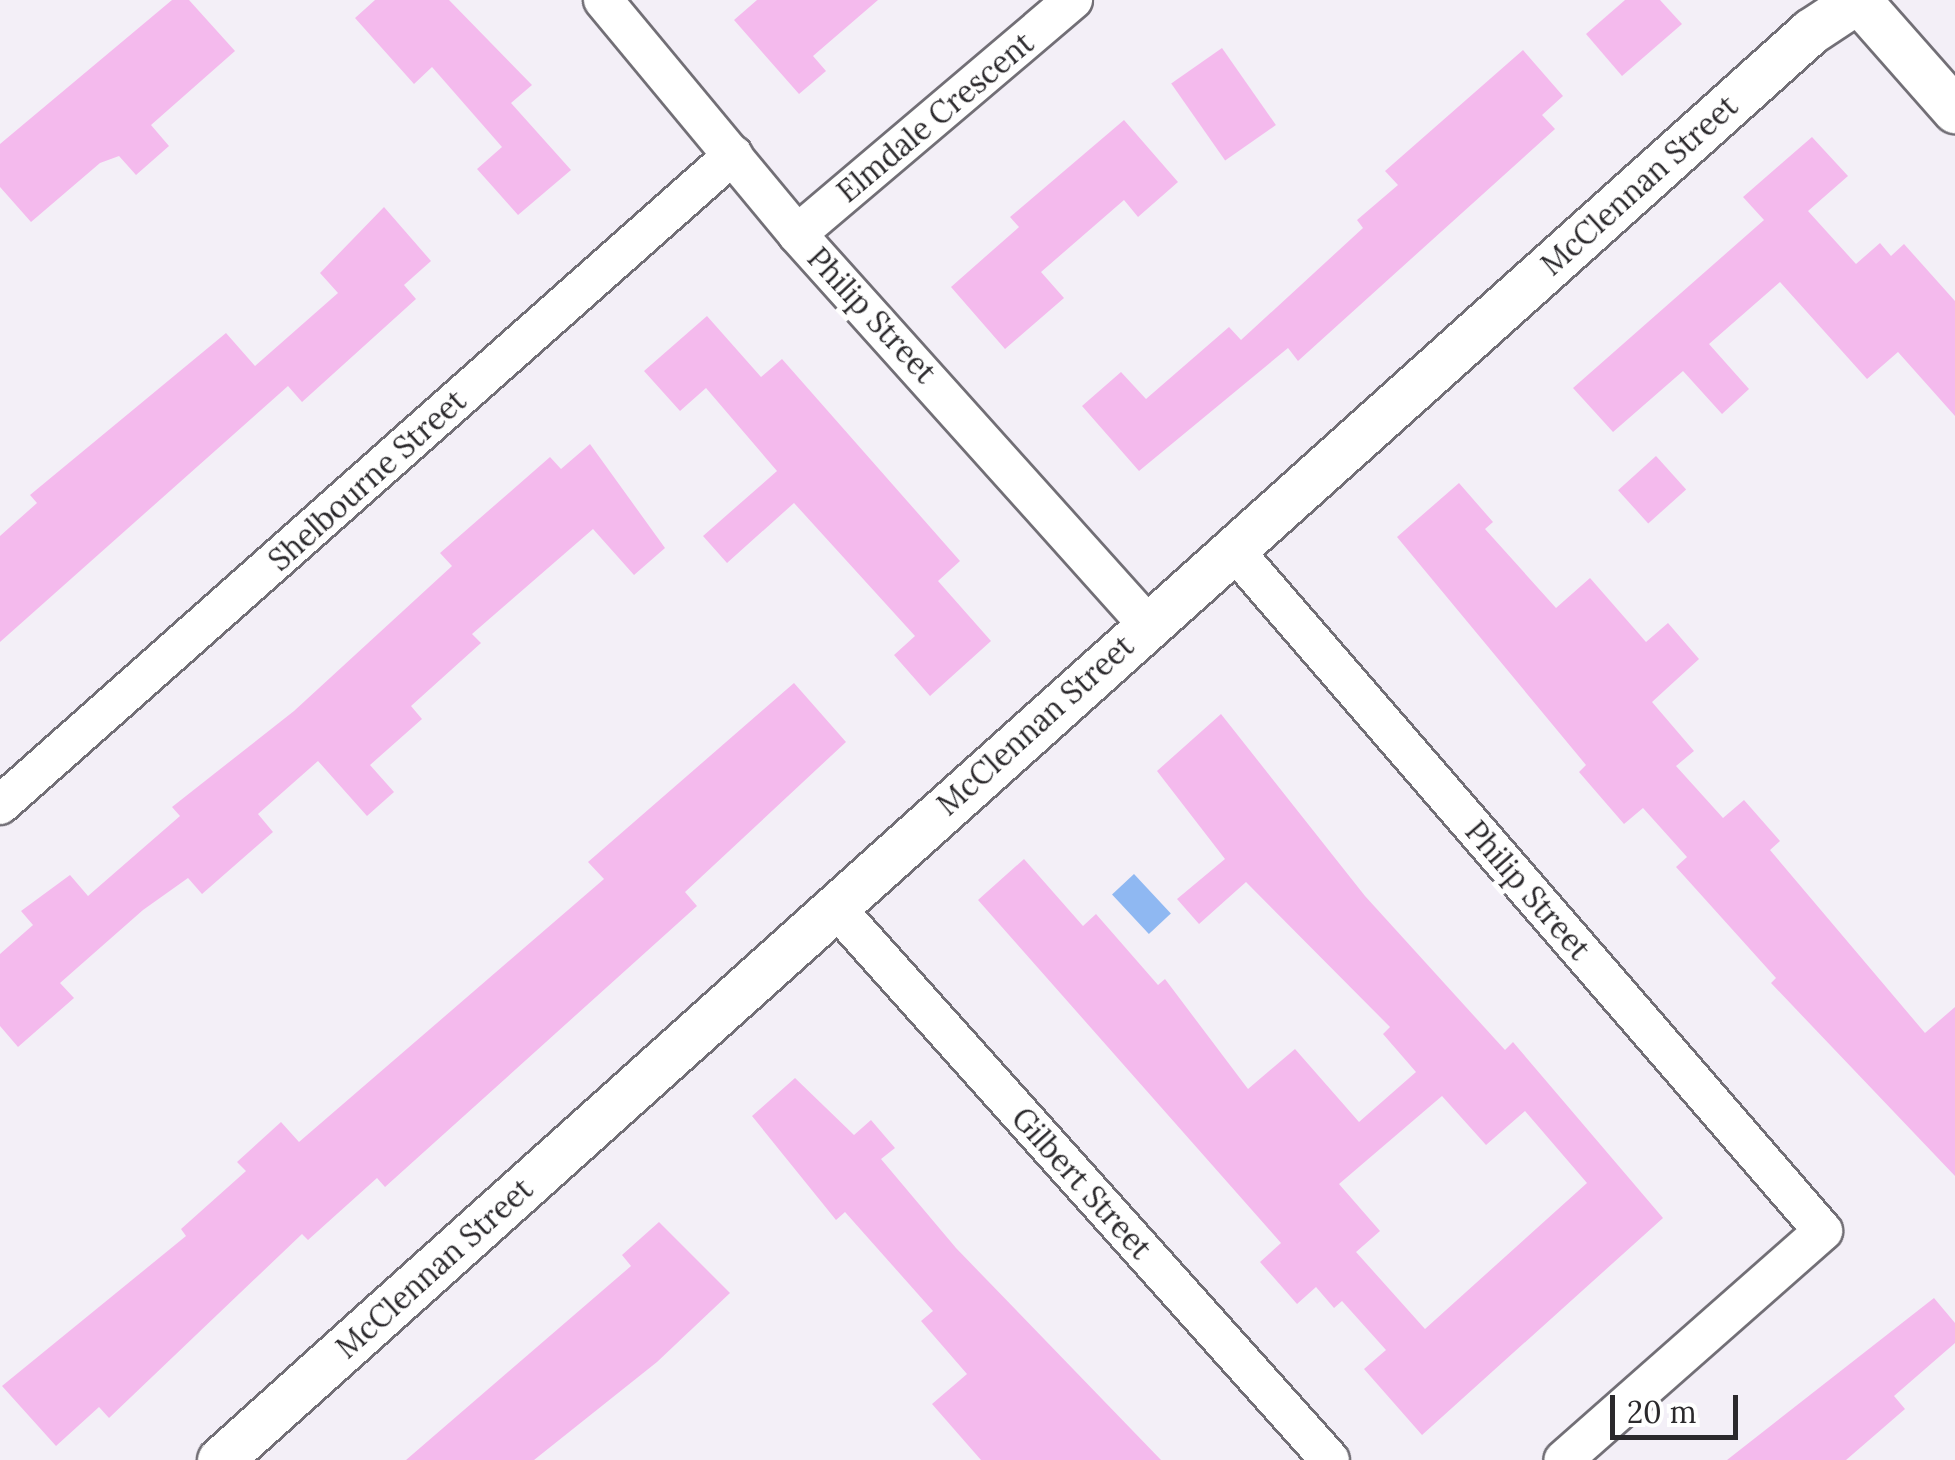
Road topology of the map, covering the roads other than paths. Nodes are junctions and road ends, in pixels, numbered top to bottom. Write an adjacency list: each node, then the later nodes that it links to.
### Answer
1 (604, 0): 5 (street, Philip Street)
2 (1073, 0): 6 (street, Elmdale Crescent)
3 (1858, 0): 4 (street); 7 (street, McClennan Street)
4 (1955, 110)
5 (734, 155): 6 (street, Philip Street); 9 (street, Shelbourne Street)
6 (797, 234): 8 (street, Philip Street)
7 (1232, 548): 8 (street, McClennan Street); 13 (street, Philip Street)
8 (1147, 624): 10 (street, McClennan Street)
9 (0, 805)
10 (834, 907): 11 (street, McClennan Street); 12 (street, Gilbert Street)
11 (220, 1460)
12 (1330, 1460)
13 (1563, 1460)

